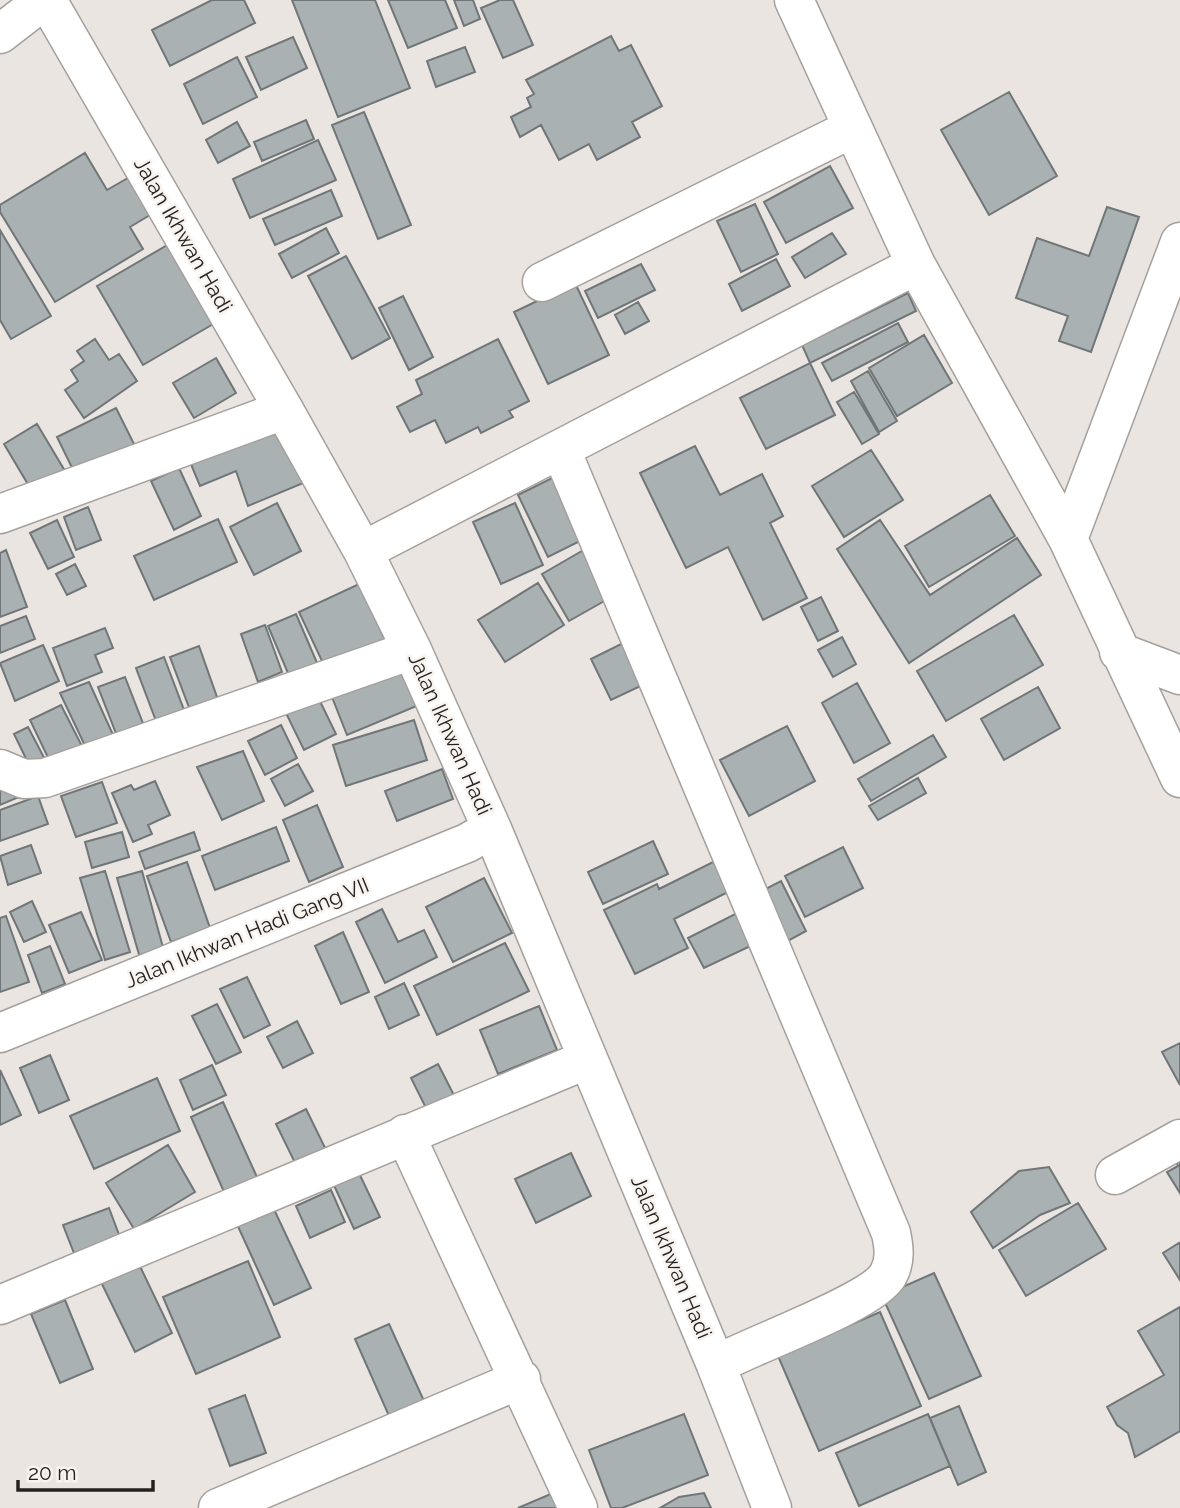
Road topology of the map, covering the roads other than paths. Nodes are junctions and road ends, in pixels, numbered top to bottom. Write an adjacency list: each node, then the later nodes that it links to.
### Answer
1 (46, 0): 3 (street); 8 (street, Jalan Ikhwan Hadi)
2 (794, 0): 4 (street)
3 (0, 34)
4 (853, 128): 6 (street); 7 (street)
5 (1180, 242): 11 (street)
6 (916, 265): 9 (street); 11 (street)
7 (542, 282)
8 (284, 410): 10 (street); 12 (street, Jalan Ikhwan Hadi)
9 (561, 450): 12 (street); 25 (street)
10 (0, 514)
11 (1068, 539): 14 (street)
12 (363, 551): 13 (street, Jalan Ikhwan Hadi)
13 (412, 650): 16 (street); 18 (street, Jalan Ikhwan Hadi)
14 (1119, 652): 15 (street); 17 (street)
15 (1180, 675)
16 (0, 769)
17 (1180, 778)
18 (492, 829): 19 (street, Jalan Ikhwan Hadi Gang VII); 20 (street, Jalan Ikhwan Hadi)
19 (0, 1033)
20 (589, 1059): 21 (street); 25 (street, Jalan Ikhwan Hadi)
21 (405, 1134): 24 (street); 26 (street)
22 (1180, 1139): 23 (street)
23 (1115, 1175)
24 (0, 1304)
25 (716, 1365): 29 (street, Jalan Ikhwan Hadi)
26 (521, 1379): 27 (street); 28 (street)
27 (218, 1508)
28 (579, 1508)
29 (772, 1508)

